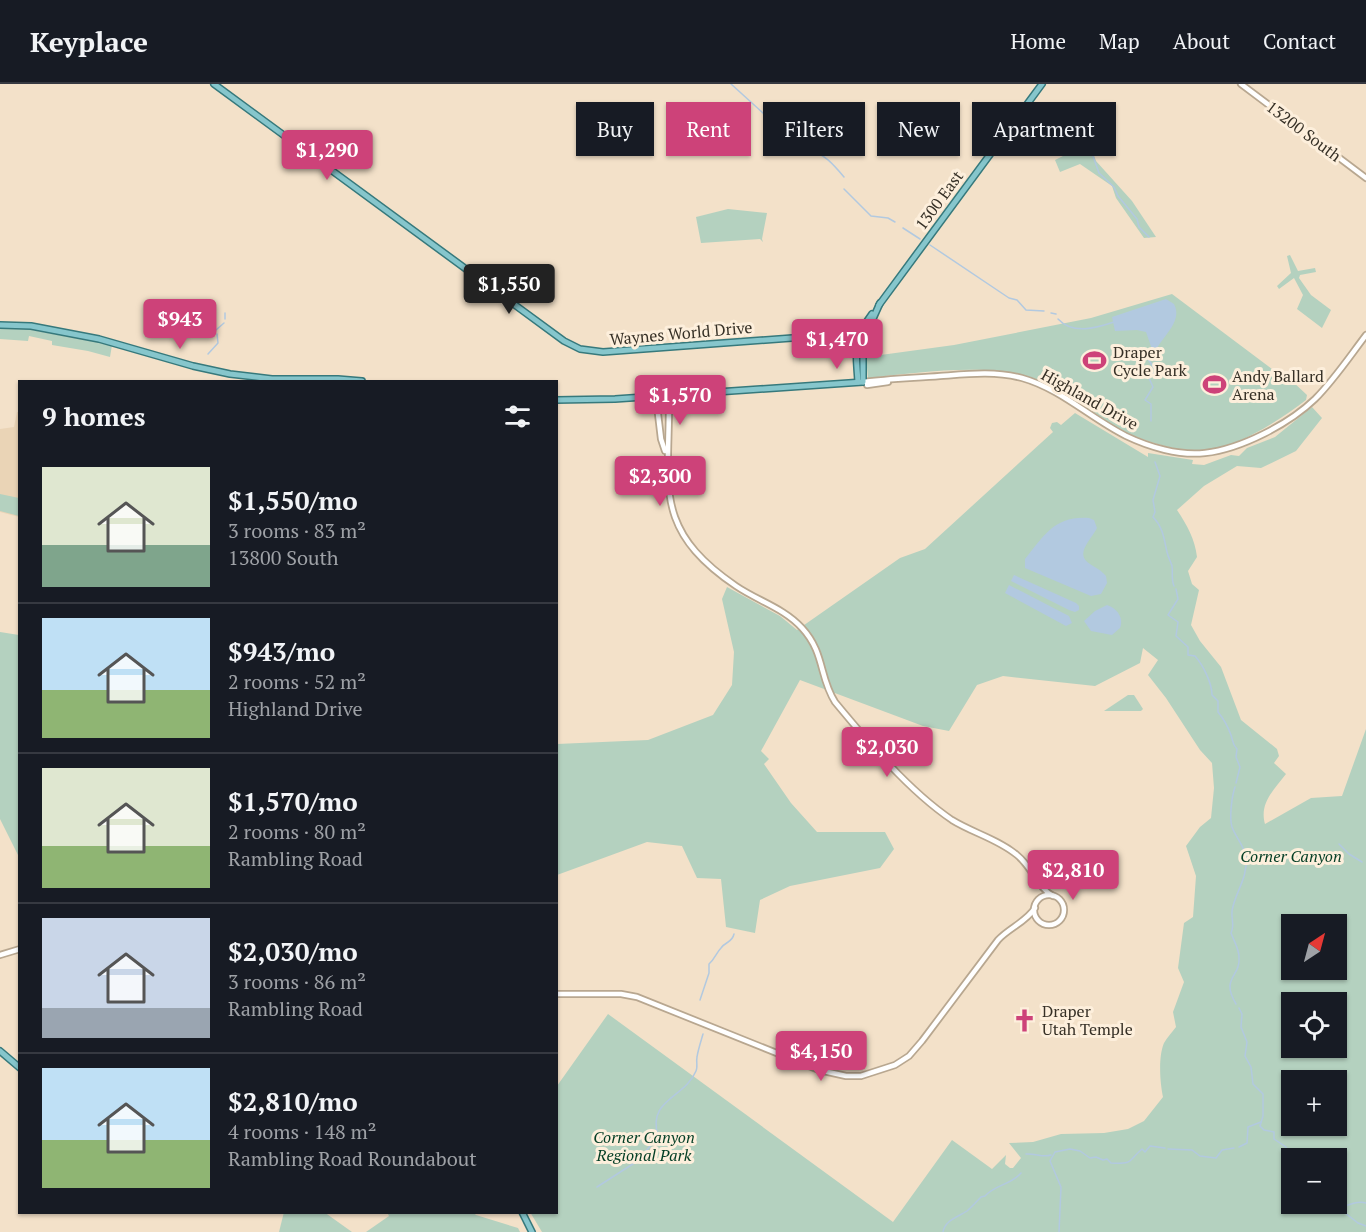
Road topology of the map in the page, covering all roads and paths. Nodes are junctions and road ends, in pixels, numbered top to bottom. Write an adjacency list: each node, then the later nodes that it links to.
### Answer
1 (214, 84): 6 (main road, Waynes World Drive)
2 (1042, 84): 6 (main road, 1300 East)
3 (1241, 84): 4 (street, 13200 South)
4 (1366, 178)
5 (0, 325): 9 (main road)
6 (862, 335): 8 (main road); 10 (main road)
7 (1366, 335): 10 (street, Highland Drive)
8 (857, 360): 10 (main road); 11 (main road)
9 (330, 380)
10 (861, 383): 11 (main road, Highland Drive)
11 (823, 385): 12 (main road, Highland Drive)
12 (669, 396): 13 (main road, Highland Drive); 15 (street)
13 (656, 397): 14 (main road, Highland Drive); 15 (street)
14 (558, 400)
15 (666, 454): 16 (street)
16 (1041, 885): 17 (street); 18 (street)
17 (1053, 896): 18 (street); 21 (street)
18 (1040, 899): 19 (street)
19 (1035, 908): 20 (street); 21 (street)
20 (1024, 919): 21 (street); 24 (street)
21 (1038, 920)
22 (18, 950): 23 (street)
23 (0, 955)
24 (558, 994)
25 (0, 1051): 26 (main road)
26 (18, 1066)
27 (523, 1214): 28 (main road)
28 (532, 1232)

